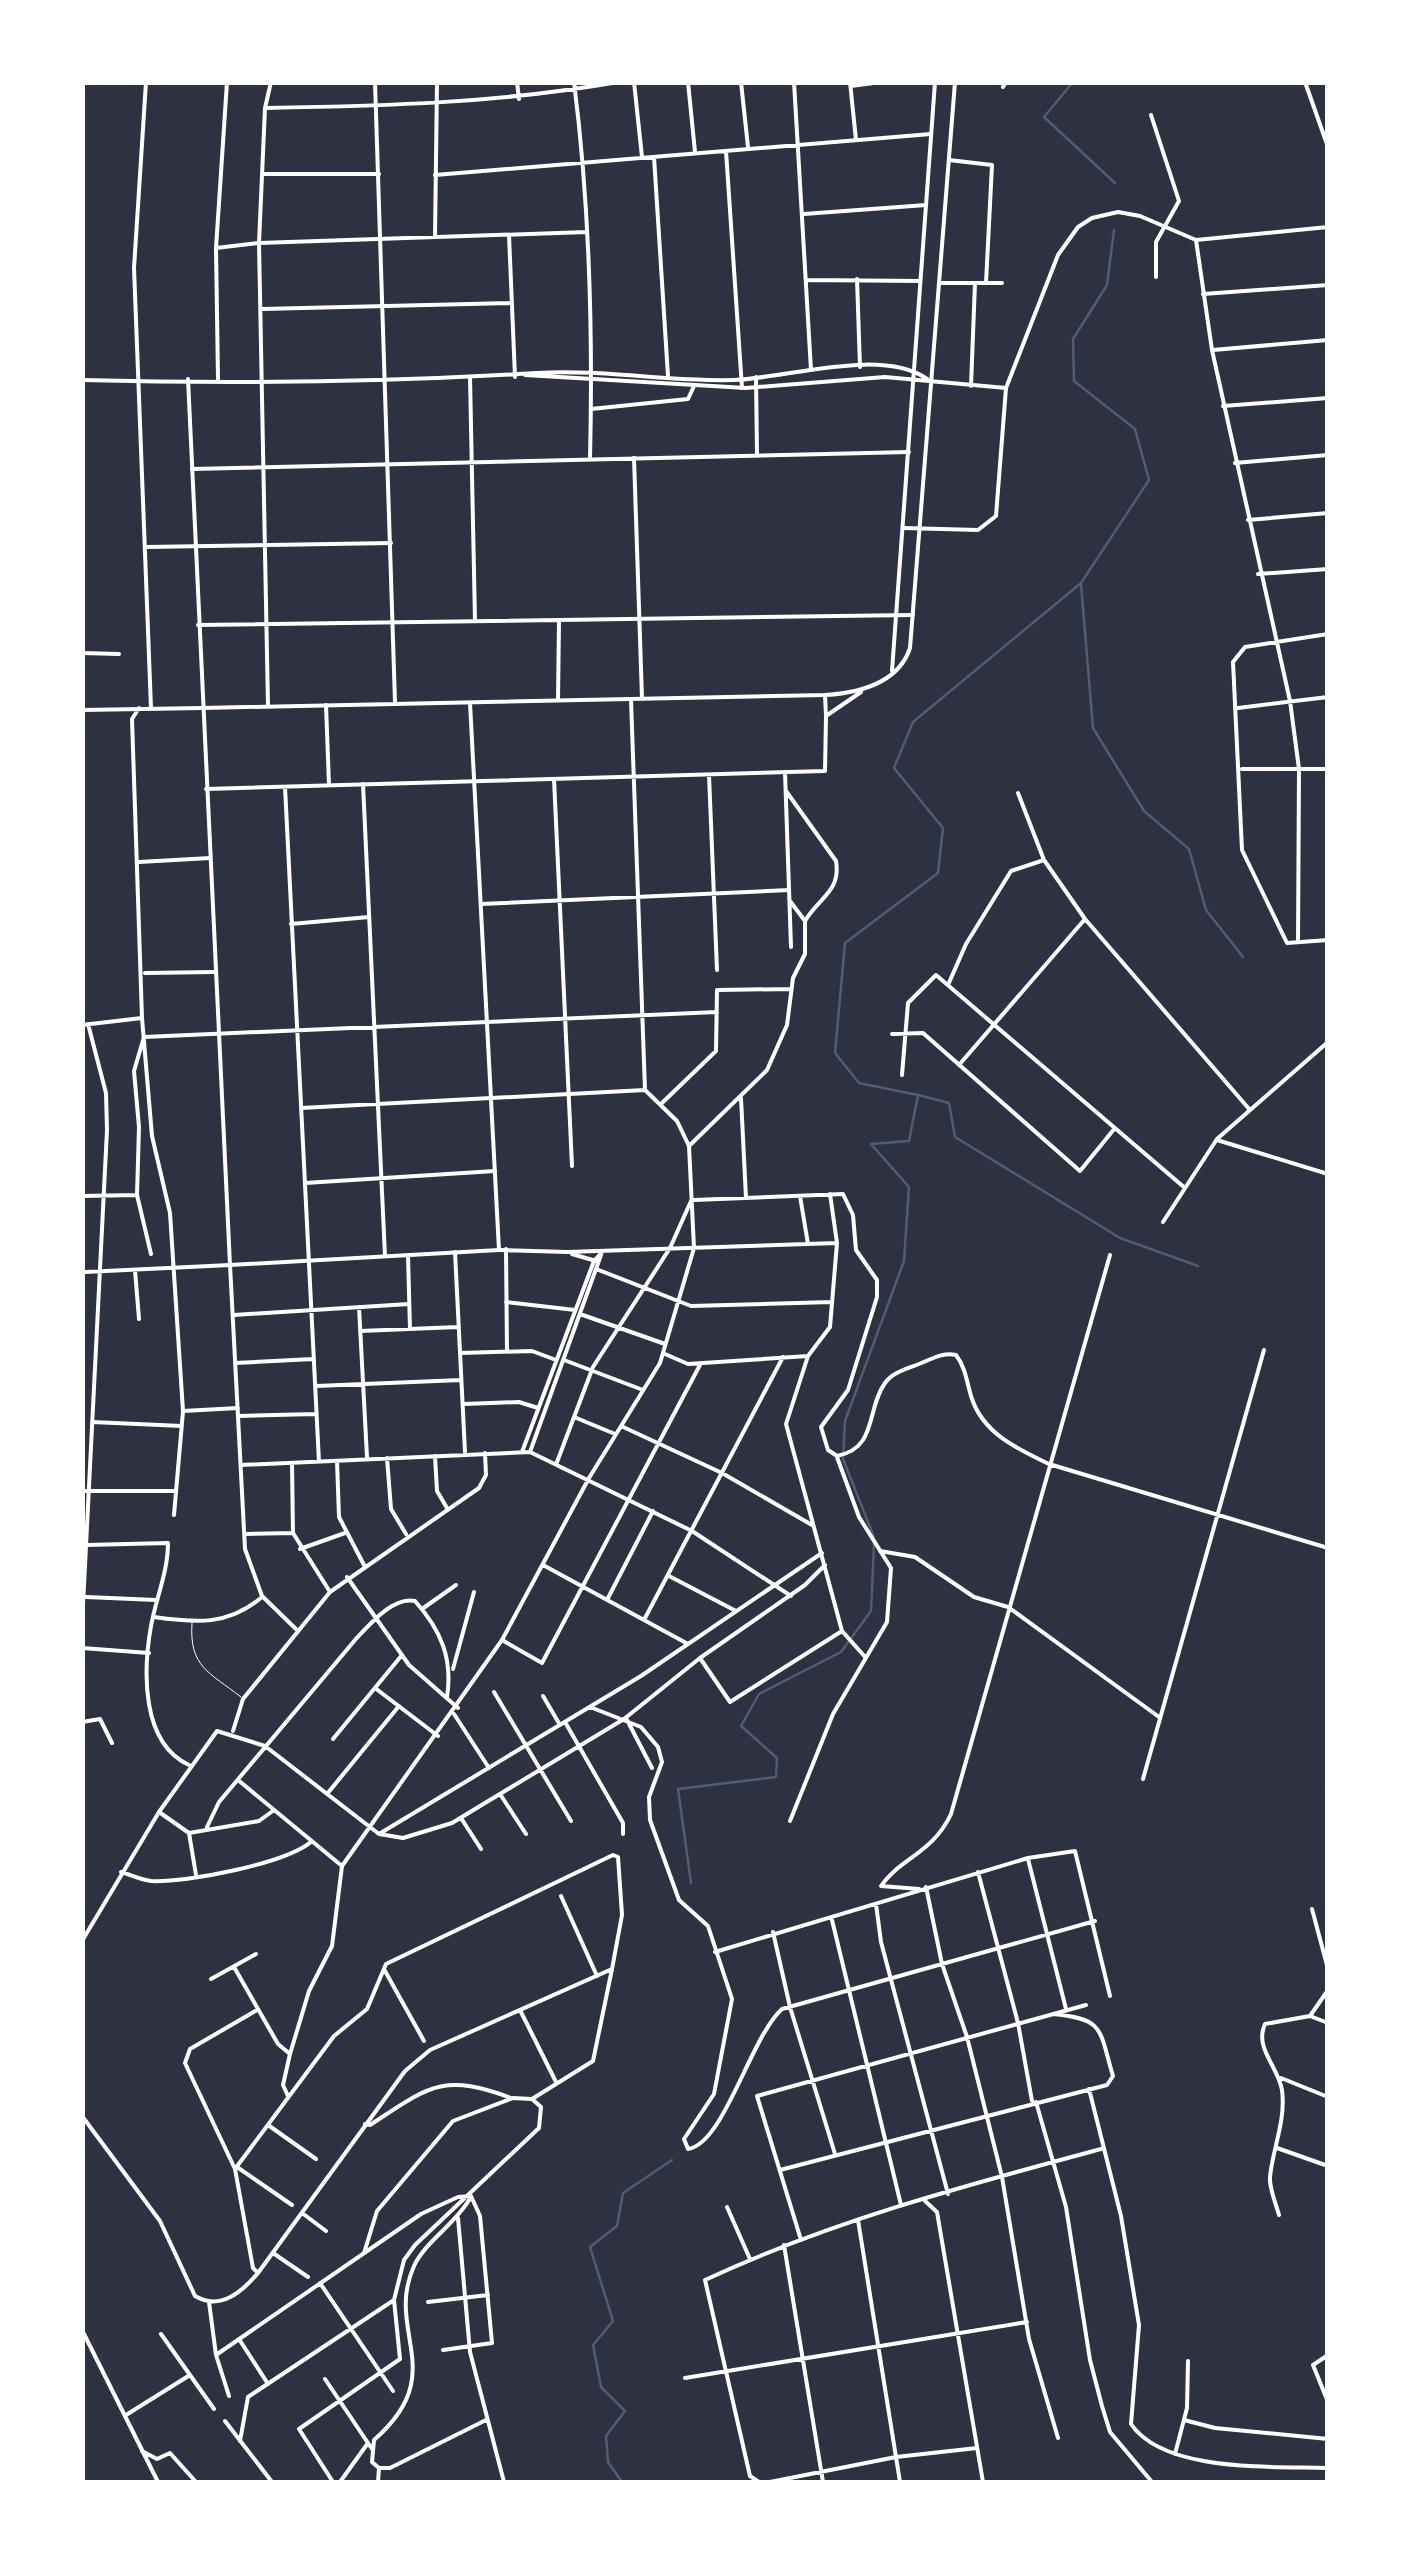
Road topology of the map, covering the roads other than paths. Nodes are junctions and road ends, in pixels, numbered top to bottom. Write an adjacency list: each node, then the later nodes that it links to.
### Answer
1 (146, 82): 79 (street)
2 (226, 82): 48 (street)
3 (271, 82): 22 (street)
4 (376, 82): 20 (street)
5 (437, 82): 21 (street)
6 (517, 82): 19 (street)
7 (574, 82): 18 (street)
8 (618, 82): 18 (street)
9 (634, 82): 31 (street)
10 (688, 82): 30 (street)
11 (741, 82): 28 (street)
12 (794, 82): 26 (street)
13 (881, 82): 17 (street)
14 (935, 82): 24 (street)
15 (955, 82): 33 (street)
16 (1305, 82): 27 (street)
17 (850, 84): 25 (street)
18 (575, 90): 19 (street); 34 (street)
19 (519, 99): 21 (street)
20 (376, 106): 21 (street); 22 (street); 36 (street)
21 (434, 106): 37 (street)
22 (265, 108): 35 (street)
23 (1151, 115): 40 (street)
24 (931, 134): 25 (street); 38 (street)
25 (856, 140): 26 (street)
26 (800, 145): 28 (street); 39 (street)
27 (1328, 146)
28 (748, 149): 29 (street)
29 (726, 151): 30 (street); 76 (street)
30 (695, 153): 32 (street)
31 (642, 157): 32 (street); 34 (street)
32 (654, 157): 69 (street)
33 (949, 160): 54 (street); 56 (street)
34 (584, 164): 37 (street); 42 (street)
35 (262, 174): 36 (street); 47 (street)
36 (379, 174): 45 (street)
37 (435, 175): 44 (street)
38 (926, 204): 39 (street); 52 (street)
39 (804, 214): 51 (street)
40 (1163, 226): 46 (street); 49 (street); 87 (street)
41 (1328, 227): 46 (street)
42 (587, 232): 43 (street); 67 (street)
43 (509, 235): 44 (street); 59 (street)
44 (435, 237): 45 (street)
45 (382, 239): 47 (street); 60 (street)
46 (1196, 240): 58 (street)
47 (259, 243): 48 (street); 61 (street)
48 (216, 248): 74 (street)
49 (1156, 277)
50 (856, 279): 51 (street); 52 (street); 64 (street)
51 (808, 280): 65 (street)
52 (920, 281): 66 (street)
53 (1002, 282): 56 (street)
54 (939, 283): 55 (street); 82 (street)
55 (975, 283): 56 (street); 84 (street)
56 (986, 283)
57 (1328, 285): 58 (street)
58 (1201, 294): 63 (street)
59 (512, 303): 60 (street); 71 (street)
60 (384, 306): 61 (street); 73 (street)
61 (260, 310): 75 (street)
62 (1328, 340): 63 (street)
63 (1212, 350): 89 (street)
64 (860, 368): 65 (street); 66 (street)
65 (811, 370): 72 (street)
66 (914, 370): 77 (street); 82 (street)
67 (595, 374): 68 (street); 69 (street); 81 (street)
68 (526, 376): 71 (street); 81 (street)
69 (668, 376): 76 (street)
70 (470, 377): 71 (street); 73 (street); 96 (street)
71 (515, 377)
72 (756, 377): 76 (street); 86 (street)
73 (386, 378): 75 (street); 98 (street)
74 (218, 379): 75 (street); 80 (street)
75 (262, 379): 99 (street)
76 (741, 379): 85 (street)
77 (913, 379): 82 (street); 86 (street); 91 (street)
78 (83, 380): 79 (street)
79 (137, 380): 80 (street); 108 (street)
80 (188, 380): 100 (street)
81 (592, 381): 83 (street); 90 (street)
82 (931, 382): 84 (street); 104 (street)
83 (694, 386): 85 (street); 90 (street)
84 (971, 386): 87 (street)
85 (742, 388): 86 (street)
86 (756, 388): 92 (street)
87 (1006, 388): 104 (street)
88 (1328, 398): 89 (street)
89 (1223, 406): 97 (street)
90 (591, 409): 95 (street)
91 (909, 452): 92 (street); 103 (street)
92 (757, 455): 94 (street)
93 (1328, 455): 97 (street)
94 (634, 458): 95 (street); 113 (street)
95 (590, 459): 96 (street)
96 (472, 462): 98 (street); 115 (street)
97 (1234, 463): 102 (street)
98 (389, 464): 99 (street); 105 (street)
99 (263, 467): 100 (street); 106 (street)
100 (192, 469): 107 (street)
101 (1328, 513): 102 (street)
102 (1247, 520): 110 (street)
103 (904, 528): 104 (street); 112 (street)
104 (920, 529): 111 (street)
105 (391, 543): 106 (street); 116 (street)
106 (265, 545): 107 (street); 117 (street)
107 (195, 546): 108 (street); 118 (street)
108 (144, 547): 136 (street)
109 (1328, 569): 110 (street)
110 (1258, 574): 120 (street)
111 (912, 615): 112 (street); 123 (street)
112 (898, 616): 113 (street); 123 (street)
113 (640, 619): 114 (street); 128 (street)
114 (559, 620): 115 (street); 129 (street)
115 (475, 621): 116 (street)
116 (393, 622): 117 (street); 132 (street)
117 (266, 624): 118 (street); 133 (street)
118 (198, 625): 137 (street)
119 (1328, 634): 120 (street)
120 (1279, 639): 130 (street); 138 (street)
121 (82, 653): 122 (street)
122 (119, 654)
123 (892, 674): 124 (street)
124 (860, 692): 125 (street); 140 (street)
125 (826, 695): 128 (street); 140 (street)
126 (1328, 697): 130 (street)
127 (630, 700): 128 (street); 129 (street); 146 (street)
128 (642, 700)
129 (558, 701): 131 (street)
130 (1290, 702): 138 (street); 141 (street)
131 (470, 703): 132 (street); 148 (street)
132 (395, 704): 134 (street)
133 (268, 706): 134 (street); 137 (street)
134 (326, 706): 150 (street)
135 (140, 708): 136 (street); 139 (street); 157 (street)
136 (151, 708): 137 (street)
137 (202, 708): 152 (street)
138 (1237, 708): 143 (street)
139 (82, 710)
140 (826, 716): 144 (street)
141 (1300, 769): 142 (street); 143 (street); 169 (street)
142 (1328, 769)
143 (1242, 770): 169 (street)
144 (786, 772): 145 (street); 153 (street)
145 (709, 774): 146 (street); 159 (street)
146 (633, 777): 147 (street); 160 (street)
147 (554, 779): 148 (street); 161 (street)
148 (474, 781): 149 (street); 163 (street)
149 (364, 784): 150 (street); 164 (street)
150 (329, 785): 151 (street)
151 (284, 786): 152 (street); 167 (street)
152 (206, 789): 155 (street)
153 (786, 791): 158 (street); 166 (street)
154 (1018, 792): 156 (street)
155 (210, 858): 157 (street); 173 (street)
156 (1044, 860): 165 (street); 174 (street)
157 (138, 862): 172 (street)
158 (789, 890): 159 (street); 162 (street)
159 (714, 894): 160 (street); 171 (street)
160 (638, 897): 161 (street); 177 (street)
161 (560, 900): 163 (street); 179 (street)
162 (790, 901): 166 (street); 170 (street)
163 (481, 904): 180 (street)
164 (370, 916): 167 (street); 183 (street)
165 (1085, 919): 181 (street); 199 (street)
166 (805, 921): 175 (street)
167 (292, 924): 184 (street)
168 (1328, 940): 169 (street)
169 (1298, 942)
170 (791, 947)
171 (716, 970)
172 (144, 972): 173 (street); 178 (street)
173 (216, 972): 185 (street)
174 (948, 986): 181 (street); 187 (street)
175 (792, 989): 176 (street); 195 (street)
176 (717, 1012): 177 (street); 196 (street)
177 (642, 1015): 179 (street); 192 (street)
178 (142, 1018): 182 (street); 188 (street)
179 (565, 1018): 180 (street); 193 (street)
180 (487, 1022): 183 (street); 194 (street)
181 (994, 1024): 190 (street); 200 (street)
182 (85, 1025): 210 (street)
183 (374, 1027): 184 (street); 197 (street)
184 (297, 1030): 185 (street); 198 (street)
185 (218, 1034): 188 (street); 231 (street)
186 (892, 1034): 187 (street)
187 (905, 1034): 190 (street); 191 (street)
188 (144, 1037): 211 (street); 232 (street)
189 (1328, 1042): 199 (street)
190 (958, 1065): 200 (street)
191 (902, 1074)
192 (644, 1090): 193 (street); 196 (street)
193 (568, 1094): 194 (street); 203 (street)
194 (491, 1098): 197 (street); 204 (street)
195 (741, 1098): 202 (street); 214 (street)
196 (662, 1103): 202 (street)
197 (378, 1104): 198 (street); 206 (street)
198 (301, 1108): 207 (street)
199 (1250, 1110): 201 (street)
200 (1115, 1128): 208 (street)
201 (1217, 1140): 205 (street); 208 (street)
202 (689, 1146): 215 (street)
203 (572, 1166)
204 (495, 1171): 206 (street); 221 (street)
205 (1328, 1174)
206 (381, 1178): 207 (street); 228 (street)
207 (304, 1183): 229 (street)
208 (1185, 1188): 216 (street)
209 (830, 1194): 213 (street); 217 (street); 285 (street)
210 (106, 1195): 211 (street); 212 (street); 236 (street)
211 (138, 1195): 225 (street)
212 (82, 1196)
213 (800, 1196): 214 (street); 218 (street)
214 (746, 1198): 215 (street)
215 (692, 1200): 219 (street); 220 (street)
216 (1163, 1222)
217 (837, 1243): 218 (street); 239 (street)
218 (808, 1244): 220 (street)
219 (670, 1248): 220 (street); 222 (street); 237 (street)
220 (694, 1248): 240 (street)
221 (503, 1250): 223 (street); 224 (street); 238 (street)
222 (603, 1251): 224 (street); 230 (street)
223 (455, 1252): 226 (street); 248 (street)
224 (567, 1252): 230 (street)
225 (151, 1254)
226 (408, 1255): 228 (street); 241 (street)
227 (1110, 1255): 292 (street)
228 (385, 1256): 229 (street)
229 (308, 1260): 231 (street); 243 (street)
230 (596, 1262): 233 (street); 244 (street)
231 (230, 1264): 232 (street); 245 (street)
232 (173, 1268): 234 (street); 271 (street)
233 (596, 1269): 237 (street); 244 (street)
234 (135, 1270): 236 (street); 246 (street)
235 (85, 1272): 236 (street)
236 (98, 1272): 275 (street)
237 (644, 1286): 240 (street); 247 (street)
238 (506, 1302): 244 (street); 253 (street)
239 (832, 1302): 240 (street); 256 (street)
240 (679, 1303): 251 (street)
241 (410, 1304): 242 (street); 249 (street)
242 (359, 1307): 243 (street); 250 (street)
243 (311, 1310): 245 (street); 258 (street)
244 (578, 1312): 247 (street); 259 (street); 260 (street)
245 (233, 1315): 261 (street)
246 (138, 1319)
247 (617, 1324): 251 (street); 263 (street)
248 (458, 1327): 249 (street); 254 (street)
249 (410, 1329): 250 (street)
250 (360, 1331): 265 (street)
251 (666, 1344): 255 (street)
252 (1264, 1350): 301 (street)
253 (507, 1352): 254 (street); 259 (street)
254 (460, 1353): 264 (street)
255 (663, 1354): 262 (street); 267 (street)
256 (808, 1356): 257 (street); 303 (street)
257 (784, 1358): 262 (street); 294 (street)
258 (314, 1359): 261 (street); 266 (street)
259 (556, 1360): 270 (street)
260 (564, 1360): 263 (street); 281 (street)
261 (236, 1363): 269 (street)
262 (701, 1363): 279 (street)
263 (592, 1367): 267 (street); 274 (street)
264 (461, 1380): 265 (street); 268 (street)
265 (363, 1384): 266 (street); 287 (street)
266 (315, 1386): 272 (street)
267 (643, 1390): 277 (street)
268 (462, 1404): 270 (street); 282 (street)
269 (238, 1408): 271 (street); 273 (street)
270 (538, 1408): 280 (street)
271 (183, 1411): 276 (street)
272 (316, 1414): 273 (street); 289 (street)
273 (238, 1416): 293 (street)
274 (574, 1416): 278 (street); 290 (street)
275 (92, 1422): 276 (street); 296 (street)
276 (182, 1426): 297 (street)
277 (620, 1426): 278 (street); 279 (street)
278 (615, 1434): 295 (street)
279 (658, 1444): 294 (street); 298 (street)
280 (522, 1452): 281 (street); 283 (street)
281 (530, 1452): 290 (street)
282 (465, 1454): 283 (street); 284 (street)
283 (486, 1454): 299 (street)
284 (435, 1456): 286 (street); 299 (street)
285 (836, 1456): 292 (street); 312 (street)
286 (387, 1458): 287 (street); 308 (street)
287 (367, 1459): 288 (street)
288 (337, 1461): 289 (street); 306 (street)
289 (318, 1462): 291 (street)
290 (558, 1462): 295 (street)
291 (292, 1463): 293 (street); 305 (street)
292 (1049, 1464): 301 (street); 329 (street)
293 (241, 1466): 307 (street)
294 (722, 1474): 303 (street); 304 (street)
295 (589, 1478): 298 (street); 314 (street)
296 (85, 1491): 297 (street); 309 (street)
297 (176, 1491): 302 (street)
298 (630, 1500): 300 (street); 321 (street)
299 (447, 1509): 308 (street)
300 (653, 1511): 304 (street); 328 (street)
301 (1217, 1515): 310 (street); 355 (street)
302 (174, 1516)
303 (813, 1526): 313 (street)
304 (692, 1531): 317 (street); 319 (street)
305 (293, 1533): 307 (street); 311 (street)
306 (345, 1533): 311 (street); 315 (street)
307 (244, 1534): 324 (street)
308 (407, 1535): 315 (street)
309 (86, 1545): 326 (street); 327 (street)
310 (1328, 1548)
311 (300, 1549): 322 (street)
312 (880, 1551): 329 (street); 345 (street)
313 (822, 1554): 316 (street); 319 (street)
314 (542, 1564): 321 (street); 339 (street)
315 (364, 1565): 318 (street)
316 (825, 1565): 325 (street); 338 (street)
317 (668, 1575): 331 (street); 334 (street)
318 (347, 1577): 322 (street); 332 (street)
319 (777, 1584): 325 (street); 331 (street)
320 (456, 1586): 330 (street)
321 (586, 1588): 328 (street); 339 (street)
322 (330, 1592): 337 (street)
323 (474, 1592): 346 (street)
324 (262, 1596): 335 (street); 337 (street)
325 (790, 1596): 344 (street)
326 (86, 1598): 327 (street); 336 (street)
327 (158, 1600): 333 (street)
328 (607, 1600): 334 (street)
329 (1008, 1607): 355 (street); 393 (street)
330 (422, 1609): 332 (street); 346 (street)
331 (736, 1611): 340 (street)
332 (378, 1616): 343 (street); 363 (street)
333 (154, 1617): 335 (street); 342 (street)
334 (644, 1620): 340 (street)
335 (192, 1623): 351 (lane)
336 (82, 1625)
337 (298, 1631): 351 (street)
338 (842, 1631): 344 (street); 345 (street)
339 (502, 1640): 354 (street)
340 (688, 1644): 353 (street)
341 (82, 1648): 342 (street)
342 (149, 1654): 366 (street)
343 (402, 1655): 347 (street); 349 (street)
344 (700, 1658): 356 (street)
345 (866, 1658): 378 (street)
346 (451, 1671): 349 (street)
347 (375, 1688): 352 (street); 361 (street)
348 (494, 1692): 364 (street)
349 (446, 1696): 354 (street)
350 (542, 1696): 358 (street)
351 (243, 1699): 359 (street)
352 (399, 1706): 360 (street); 372 (street)
353 (590, 1707): 356 (street); 358 (street)
354 (456, 1711): 360 (street); 367 (street)
355 (1159, 1717): 370 (street)
356 (626, 1719): 365 (street); 368 (street); 403 (street)
357 (82, 1722): 362 (street)
358 (563, 1724): 364 (street); 365 (street)
359 (232, 1733): 363 (street); 366 (street)
360 (438, 1736): 380 (street)
361 (334, 1739)
362 (112, 1743)
363 (265, 1746): 371 (street); 372 (street)
364 (525, 1746): 367 (street); 369 (street)
365 (579, 1746): 369 (street); 384 (street)
366 (189, 1765): 375 (street)
367 (489, 1768): 382 (street)
368 (652, 1768)
369 (539, 1770): 373 (street); 377 (street)
370 (1143, 1779)
371 (238, 1780): 374 (street); 379 (street)
372 (327, 1794): 380 (street)
373 (500, 1794): 376 (street); 383 (street)
374 (274, 1810): 379 (street); 385 (street)
375 (159, 1812): 381 (street); 389 (street)
376 (462, 1818): 382 (street); 386 (street)
377 (571, 1821)
378 (790, 1821)
379 (207, 1827): 381 (street)
380 (370, 1830): 382 (street); 388 (street)
381 (188, 1832): 391 (street)
382 (379, 1834)
383 (526, 1834)
384 (623, 1834)
385 (312, 1841): 388 (street); 391 (street)
386 (482, 1849)
387 (1028, 1858): 390 (street); 398 (street); 400 (street)
388 (342, 1866): 428 (street)
389 (121, 1872): 391 (street); 401 (street)
390 (978, 1872): 392 (street); 402 (street)
391 (196, 1875)
392 (926, 1887): 393 (street); 405 (street)
393 (919, 1889): 395 (street)
394 (561, 1896): 410 (street)
395 (876, 1904): 397 (street); 411 (street)
396 (1312, 1909): 409 (street)
397 (832, 1920): 399 (street); 413 (street)
398 (1094, 1921): 400 (street); 415 (street)
399 (773, 1932): 403 (street); 417 (street)
400 (1048, 1934): 402 (street); 418 (street)
401 (82, 1941)
402 (996, 1948): 405 (street); 423 (street)
403 (715, 1952): 417 (street)
404 (256, 1954): 406 (street)
405 (942, 1964): 411 (street); 425 (street)
406 (234, 1967): 412 (street); 419 (street)
407 (383, 1968): 408 (street); 426 (street); 434 (street)
408 (612, 1968): 410 (street); 432 (street)
409 (1328, 1969)
410 (596, 1976): 420 (street)
411 (892, 1978): 413 (street); 427 (street)
412 (211, 1979)
413 (846, 1990): 417 (street); 429 (street)
414 (1328, 1990): 422 (street)
415 (1110, 1996)
416 (1086, 2005): 418 (street)
417 (790, 2007): 430 (street)
418 (1066, 2009): 421 (street)
419 (257, 2010): 428 (street); 451 (street)
420 (520, 2010): 432 (street); 442 (street)
421 (1053, 2014): 423 (street); 433 (street)
422 (1310, 2016): 424 (street); 431 (street)
423 (1018, 2023): 425 (street); 438 (street)
424 (1328, 2024)
425 (967, 2037): 427 (street); 439 (street)
426 (424, 2041)
427 (913, 2051): 429 (street); 443 (street)
428 (290, 2054): 434 (street)
429 (865, 2064): 430 (street); 444 (street)
430 (813, 2077): 447 (street); 452 (street)
431 (1280, 2077): 437 (street); 445 (street)
432 (556, 2082): 436 (street)
433 (1089, 2089): 438 (street); 446 (street)
434 (288, 2096): 441 (street)
435 (513, 2098): 436 (street); 442 (street); 468 (street)
436 (532, 2098): 455 (street)
437 (1328, 2098)
438 (1034, 2102): 439 (street); 449 (street)
439 (986, 2114): 443 (street); 453 (street)
440 (82, 2116): 476 (street)
441 (268, 2124): 448 (street); 451 (street)
442 (365, 2124): 460 (street)
443 (934, 2128): 444 (street); 454 (street)
444 (883, 2140): 447 (street); 458 (street)
445 (1278, 2148): 450 (street); 461 (street)
446 (1101, 2150): 449 (street); 513 (street)
447 (835, 2154): 452 (street)
448 (316, 2159)
449 (1052, 2162): 453 (street); 529 (street)
450 (1328, 2166)
451 (236, 2168): 457 (street); 470 (street)
452 (780, 2170): 465 (street)
453 (1002, 2178): 454 (street); 478 (street)
454 (948, 2194): 456 (street)
455 (471, 2196): 462 (street); 468 (street); 473 (street); 475 (street)
456 (924, 2200): 458 (street); 481 (street)
457 (292, 2205)
458 (901, 2205): 463 (street)
459 (727, 2208): 469 (street)
460 (302, 2213): 464 (street); 467 (street)
461 (1279, 2215)
462 (458, 2218): 474 (street); 511 (street)
463 (858, 2220): 465 (street); 484 (street)
464 (326, 2231)
465 (800, 2240): 466 (street)
466 (784, 2245): 469 (street); 489 (street)
467 (272, 2253): 470 (street); 471 (street)
468 (364, 2253): 472 (street)
469 (750, 2259): 491 (street)
470 (258, 2273): 476 (street)
471 (308, 2277)
472 (320, 2284): 479 (street); 483 (street)
473 (488, 2295): 474 (street); 485 (street)
474 (464, 2297): 477 (street); 485 (street)
475 (394, 2300): 479 (street); 492 (street)
476 (209, 2302): 488 (street)
477 (428, 2302)
478 (1027, 2322): 481 (street); 506 (street)
479 (350, 2329): 492 (street); 496 (street)
480 (82, 2330): 502 (street)
481 (957, 2330): 484 (street); 510 (street)
482 (161, 2334): 493 (street)
483 (239, 2339): 488 (street); 496 (street)
484 (878, 2344): 489 (street); 514 (street)
485 (470, 2348): 486 (street); 503 (street)
486 (443, 2350)
487 (1328, 2355): 500 (street)
488 (216, 2356): 498 (street)
489 (802, 2356): 491 (street); 517 (street)
490 (1188, 2362): 504 (street)
491 (725, 2369): 494 (street); 524 (street)
492 (381, 2372): 497 (street); 499 (street)
493 (190, 2375): 501 (street); 502 (street)
494 (685, 2378)
495 (325, 2379): 499 (street)
496 (268, 2384): 508 (street)
497 (394, 2391)
498 (229, 2396)
499 (339, 2399): 509 (street); 521 (street)
500 (1328, 2402)
501 (214, 2409)
502 (124, 2416): 512 (street)
503 (486, 2420): 515 (street); 523 (street)
504 (1184, 2420): 507 (street); 513 (street)
505 (226, 2421): 508 (street)
506 (1058, 2438)
507 (1328, 2439)
508 (240, 2441): 520 (street)
509 (368, 2442): 511 (street); 521 (street)
510 (978, 2448): 514 (street); 528 (street)
511 (372, 2449): 515 (street)
512 (142, 2451): 518 (street); 519 (street)
513 (1174, 2454): 516 (street)
514 (896, 2457): 517 (street); 527 (street)
515 (378, 2468): 522 (street)
516 (1328, 2468)
517 (822, 2472): 525 (street); 526 (street)
518 (158, 2482)
519 (196, 2482)
520 (272, 2482)
521 (336, 2482)
522 (378, 2482)
523 (504, 2482)
524 (759, 2482)
525 (770, 2482)
526 (824, 2482)
527 (900, 2482)
528 (984, 2482)
529 (1152, 2482)

